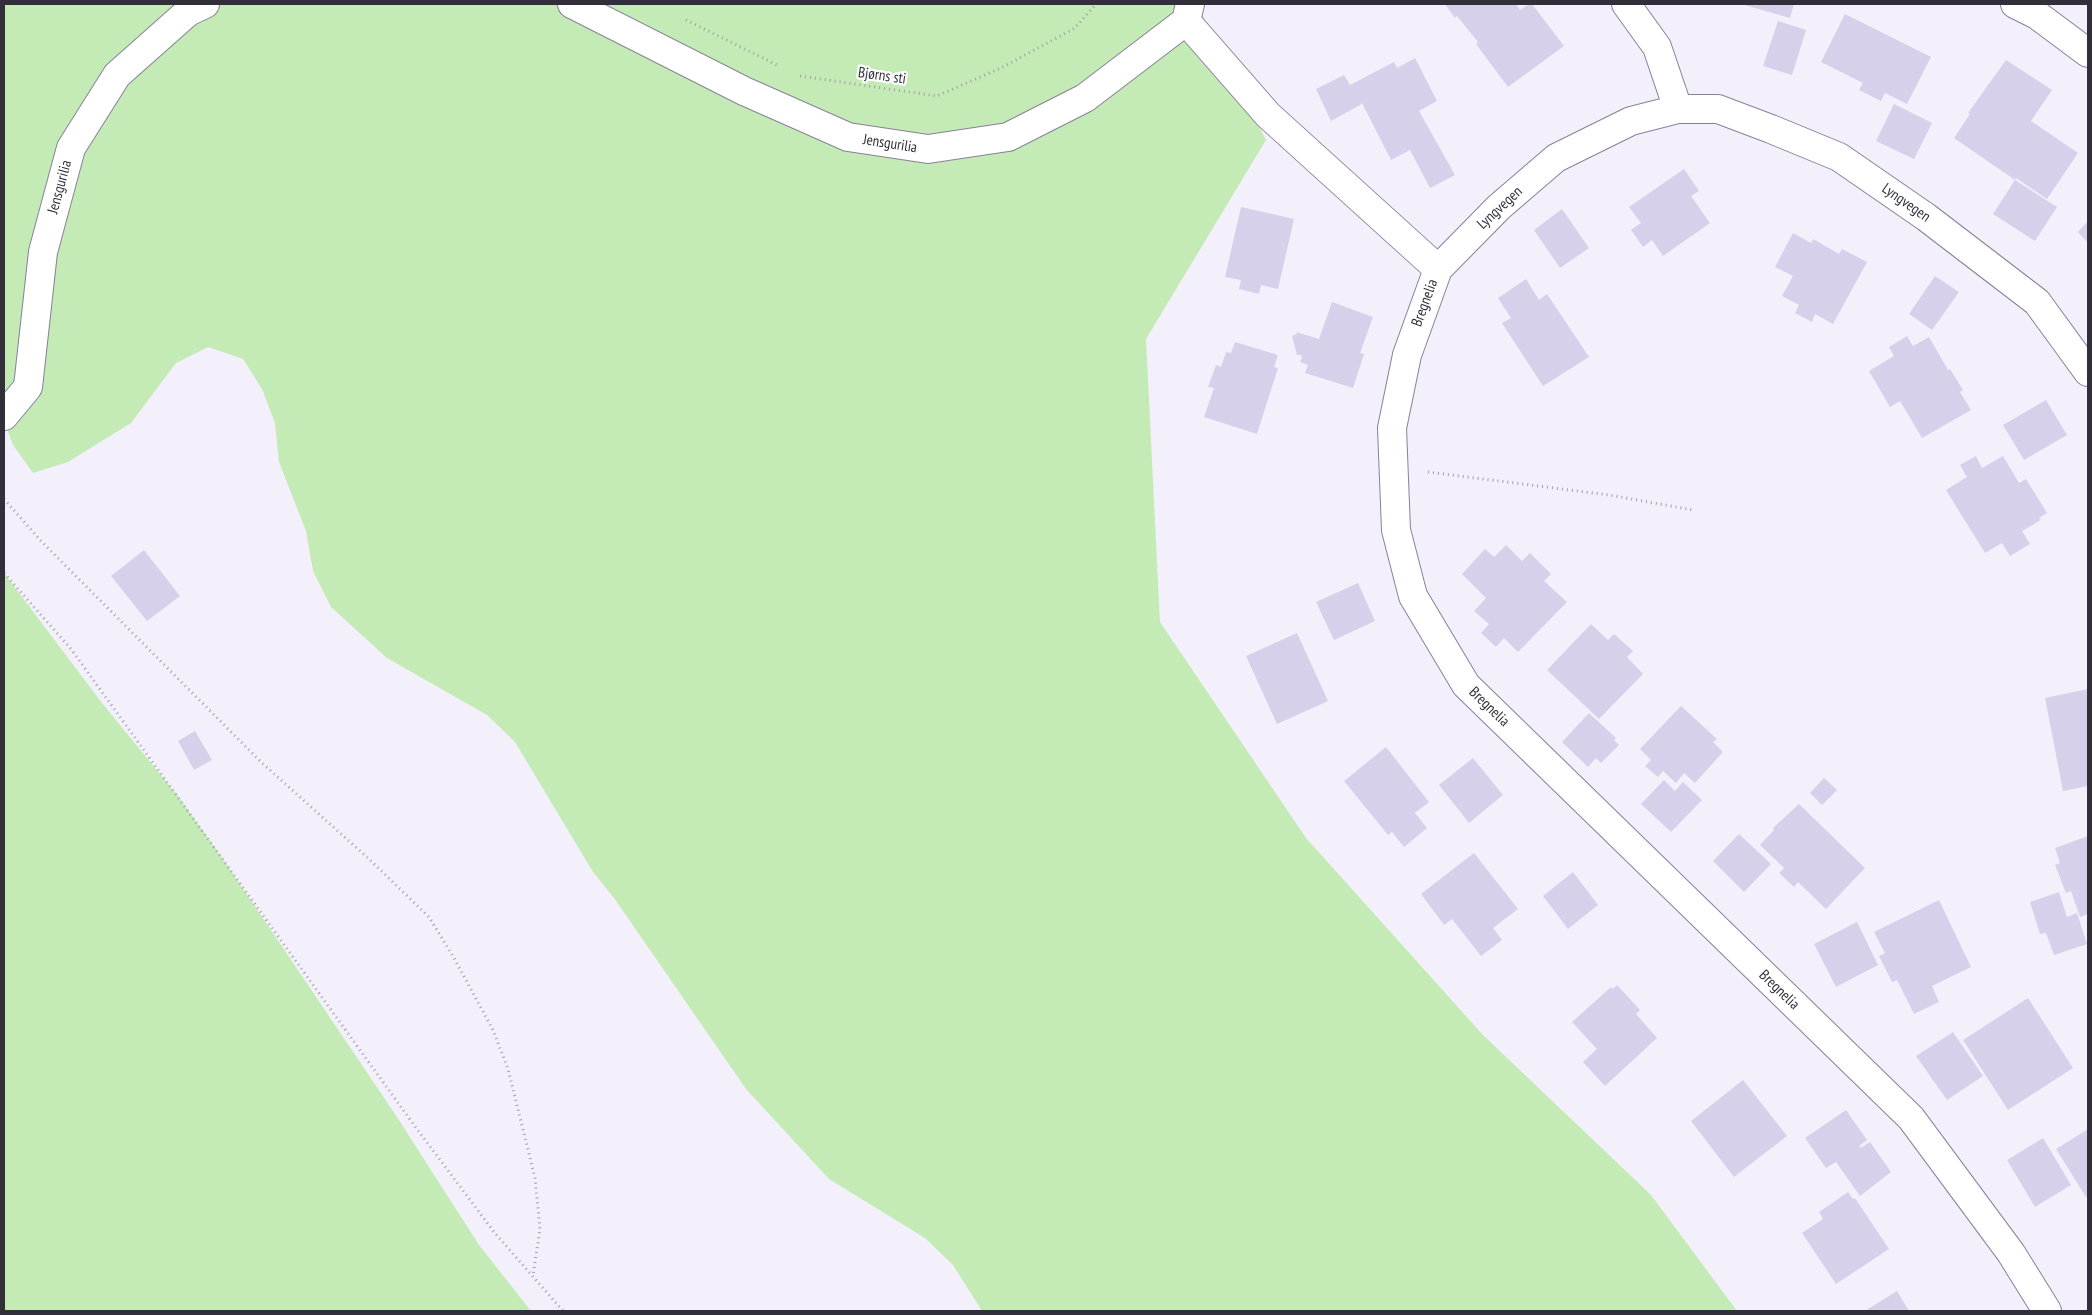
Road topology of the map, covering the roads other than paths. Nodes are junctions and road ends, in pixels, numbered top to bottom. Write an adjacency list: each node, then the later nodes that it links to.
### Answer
1 (205, 4): 10 (street, Jensgurilia)
2 (572, 4): 5 (street, Jensgurilia)
3 (1626, 4): 7 (street)
4 (2015, 4): 6 (street)
5 (1188, 12): 8 (street, Bregnelia)
6 (2088, 53)
7 (1678, 110): 8 (street, Lyngvegen); 9 (street, Lyngvegen)
8 (1438, 269): 11 (street, Bregnelia)
9 (2088, 372)
10 (4, 416)
11 (2047, 1311)

